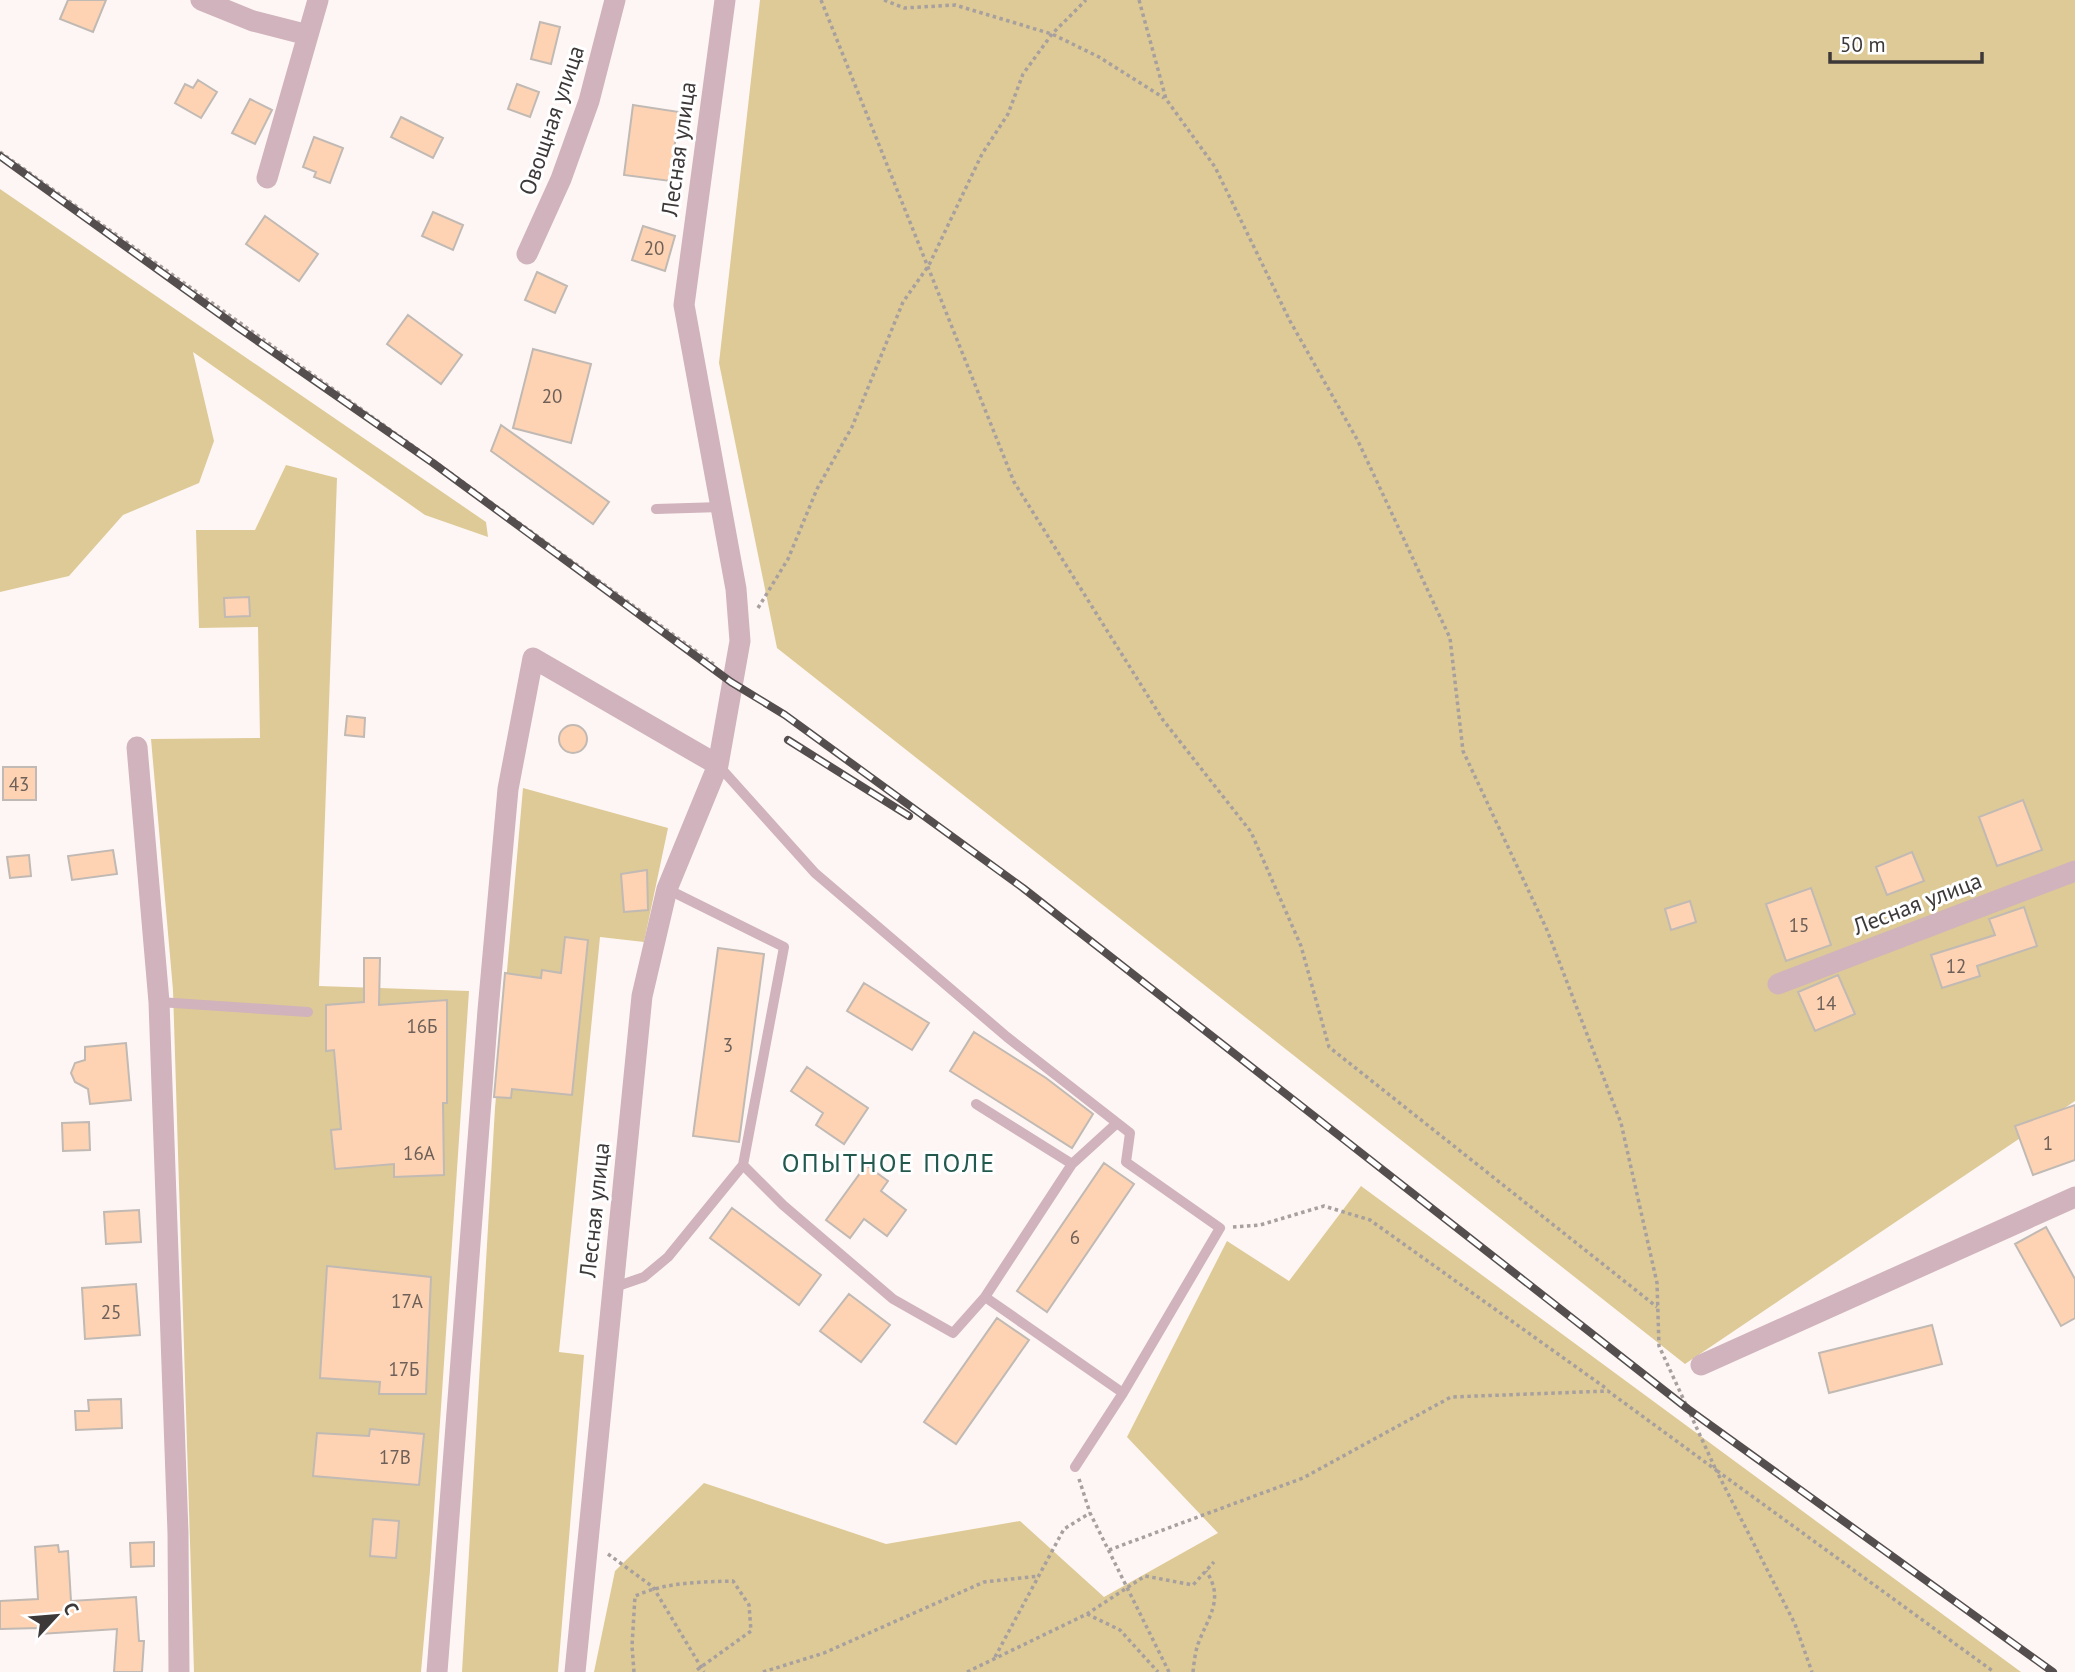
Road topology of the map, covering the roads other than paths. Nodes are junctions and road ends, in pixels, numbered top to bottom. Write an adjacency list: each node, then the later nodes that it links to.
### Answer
1 (201, 0): 5 (street)
2 (318, 0): 5 (street)
3 (615, 0): 7 (street, Овощная улица)
4 (725, 0): 8 (street, Лесная улица)
5 (308, 35): 6 (street)
6 (267, 178)
7 (527, 254)
8 (720, 507): 9 (lane); 11 (street, Лесная улица)
9 (656, 509)
10 (137, 747): 15 (street)
11 (718, 765): 13 (street, Лесная улица); 18 (lane); 28 (street)
12 (2075, 871): 14 (street, Лесная улица)
13 (667, 889): 20 (lane); 22 (street, Лесная улица)
14 (1778, 984)
15 (159, 1002): 16 (lane); 27 (street)
16 (308, 1012)
17 (976, 1104): 19 (lane)
18 (1117, 1123): 19 (lane); 25 (lane)
19 (1072, 1164): 23 (lane)
20 (743, 1165): 22 (lane); 23 (lane)
21 (2075, 1197): 24 (street)
22 (612, 1288): 29 (street, Лесная улица)
23 (985, 1297): 25 (lane)
24 (1701, 1365)
25 (1123, 1393): 26 (lane)
26 (1075, 1467)
27 (179, 1672)
28 (437, 1672)
29 (575, 1672)

